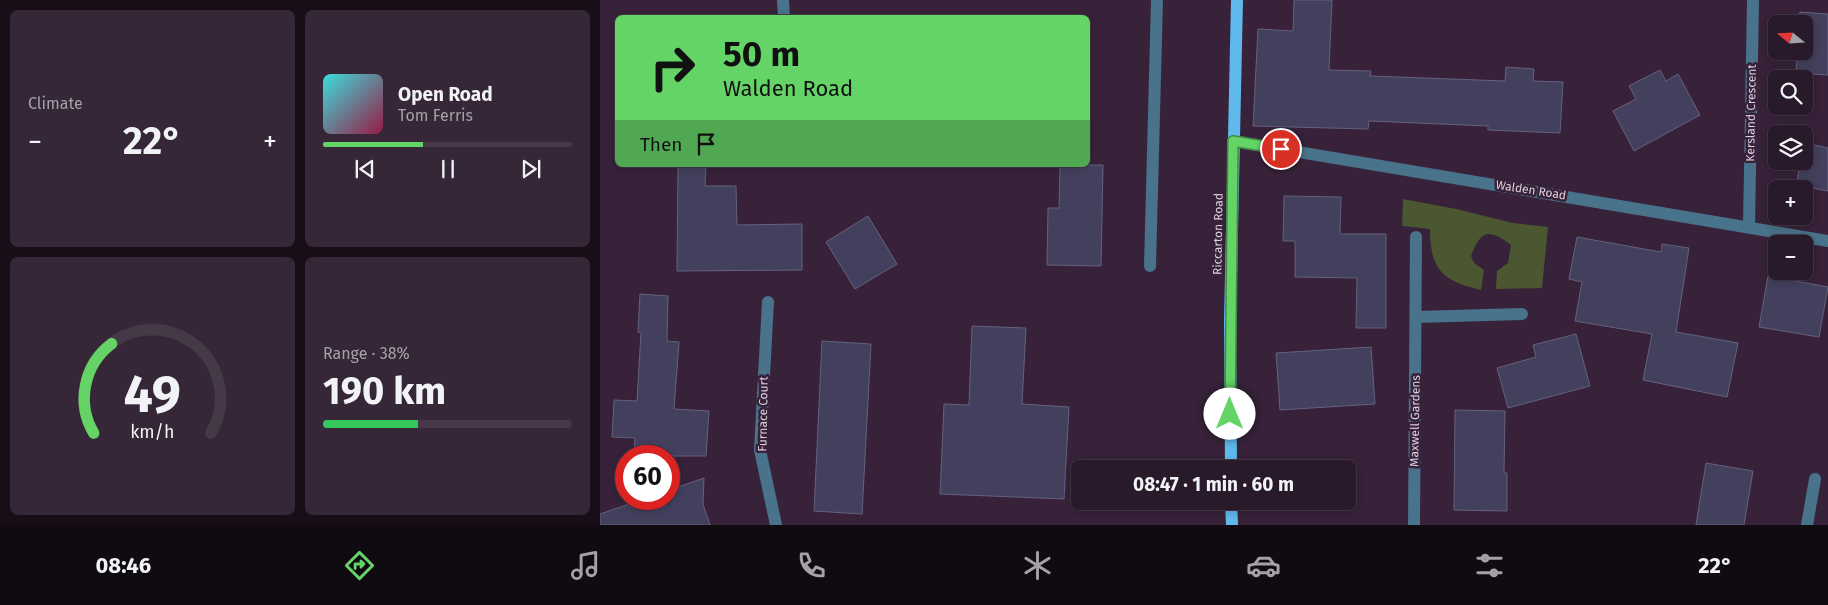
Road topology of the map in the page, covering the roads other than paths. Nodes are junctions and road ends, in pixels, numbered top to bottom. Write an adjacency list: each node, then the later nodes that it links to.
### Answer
1 (783, 0): 5 (street)
2 (1157, 0): 10 (street)
3 (1237, 0): 6 (main road, Riccarton Road)
4 (1753, 0): 7 (street, Kersland Crescent)
5 (784, 15)
6 (1233, 141): 7 (street, Walden Road); 14 (main road, Riccarton Road)
7 (1749, 226): 9 (street, Walden Road)
8 (1416, 237): 13 (street, Maxwell Gardens)
9 (1828, 241)
10 (1150, 266)
11 (768, 302): 17 (street, Furnace Court)
12 (1522, 314): 13 (street)
13 (1416, 317): 19 (street, Maxwell Gardens)
14 (1231, 460)
15 (1815, 479): 20 (street)
16 (1231, 510): 18 (main road)
17 (776, 525)
18 (1232, 525)
19 (1414, 525)
20 (1807, 525)

